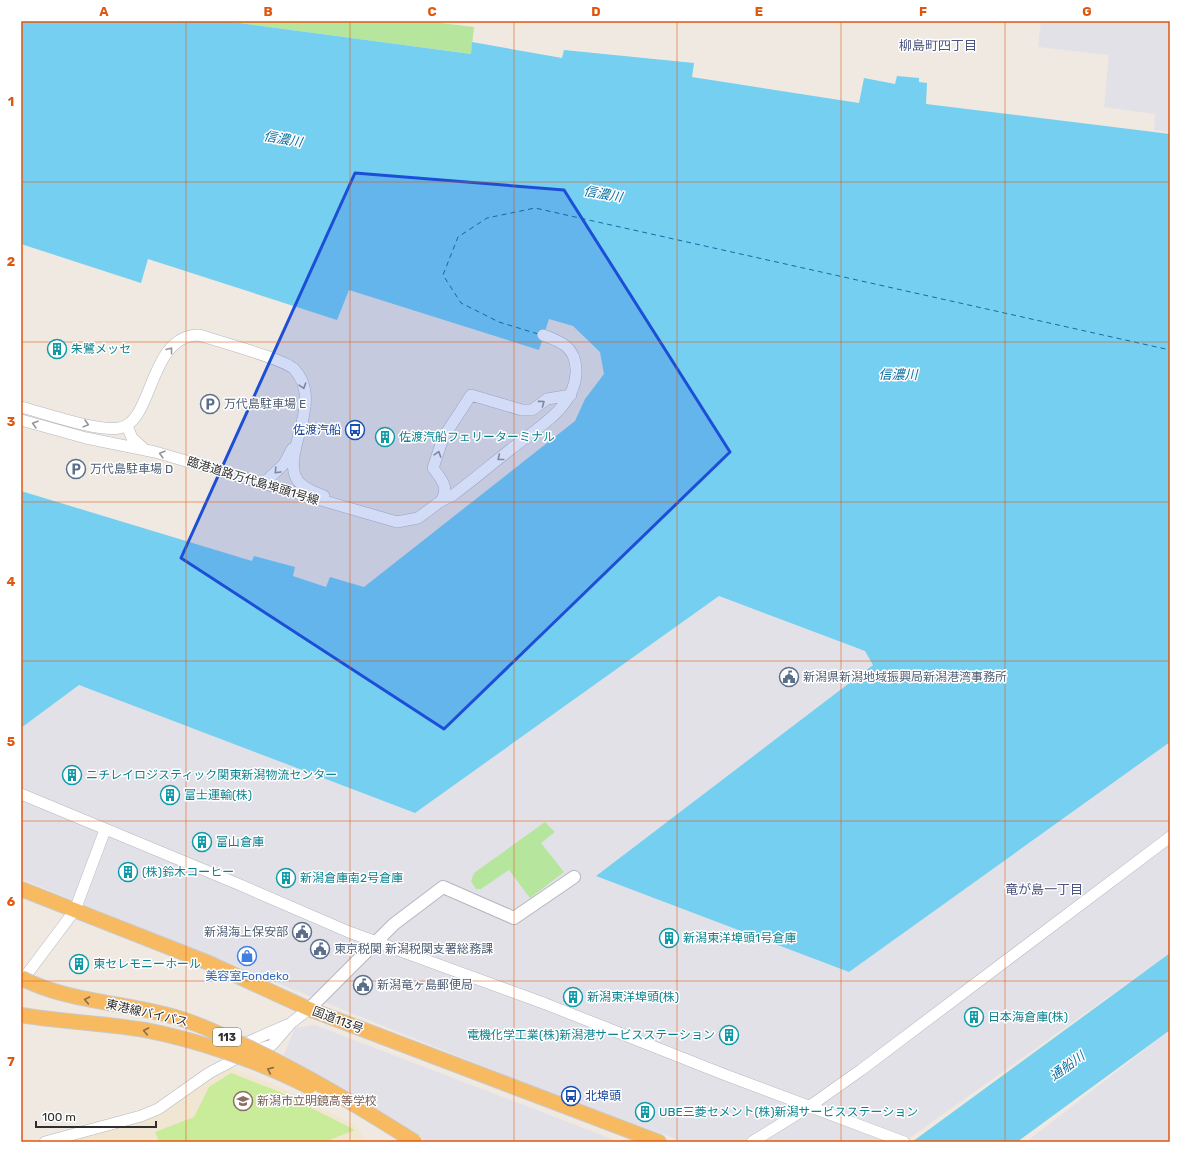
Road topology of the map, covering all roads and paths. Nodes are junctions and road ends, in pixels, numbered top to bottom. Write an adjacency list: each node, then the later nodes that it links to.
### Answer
1 (543, 336): 2 (street)
2 (570, 395): 9 (street, one-way to 9); 9 (street, one-way to 2)
3 (21, 407): 5 (street, one-way to 5)
4 (21, 420): 7 (street, 臨港道路万代島埠頭1号線, one-way to 4)
5 (127, 426): 6 (street, 臨港道路万代島埠頭1号線, one-way to 6); 7 (street)
6 (300, 432): 8 (street, one-way to 8); 10 (street, 臨港道路万代島埠頭1号線)
7 (146, 450): 8 (street, 臨港道路万代島埠頭1号線, one-way to 7)
8 (264, 483): 10 (street, 臨港道路万代島埠頭1号線)
9 (441, 501): 10 (street)
10 (334, 504)
11 (21, 794): 12 (street)
12 (105, 830): 16 (street); 17 (street)
13 (1170, 838): 22 (street)
14 (574, 877): 17 (main road)
15 (21, 889): 16 (highway, 国道113号)
16 (75, 910): 19 (street); 20 (highway, 国道113号)
17 (376, 942): 20 (main road); 22 (street)
18 (21, 978): 25 (highway, 東港線バイパス / 113, one-way to 18, bridge)
19 (21, 982)
20 (309, 1009): 23 (street); 26 (highway, 国道113号)
21 (21, 1015): 24 (highway, 東港線バイパス / 113, one-way to 21, bridge)
22 (810, 1106): 27 (street); 28 (street)
23 (45, 1142)
24 (403, 1142)
25 (414, 1142)
26 (659, 1142)
27 (752, 1142)
28 (904, 1142)

